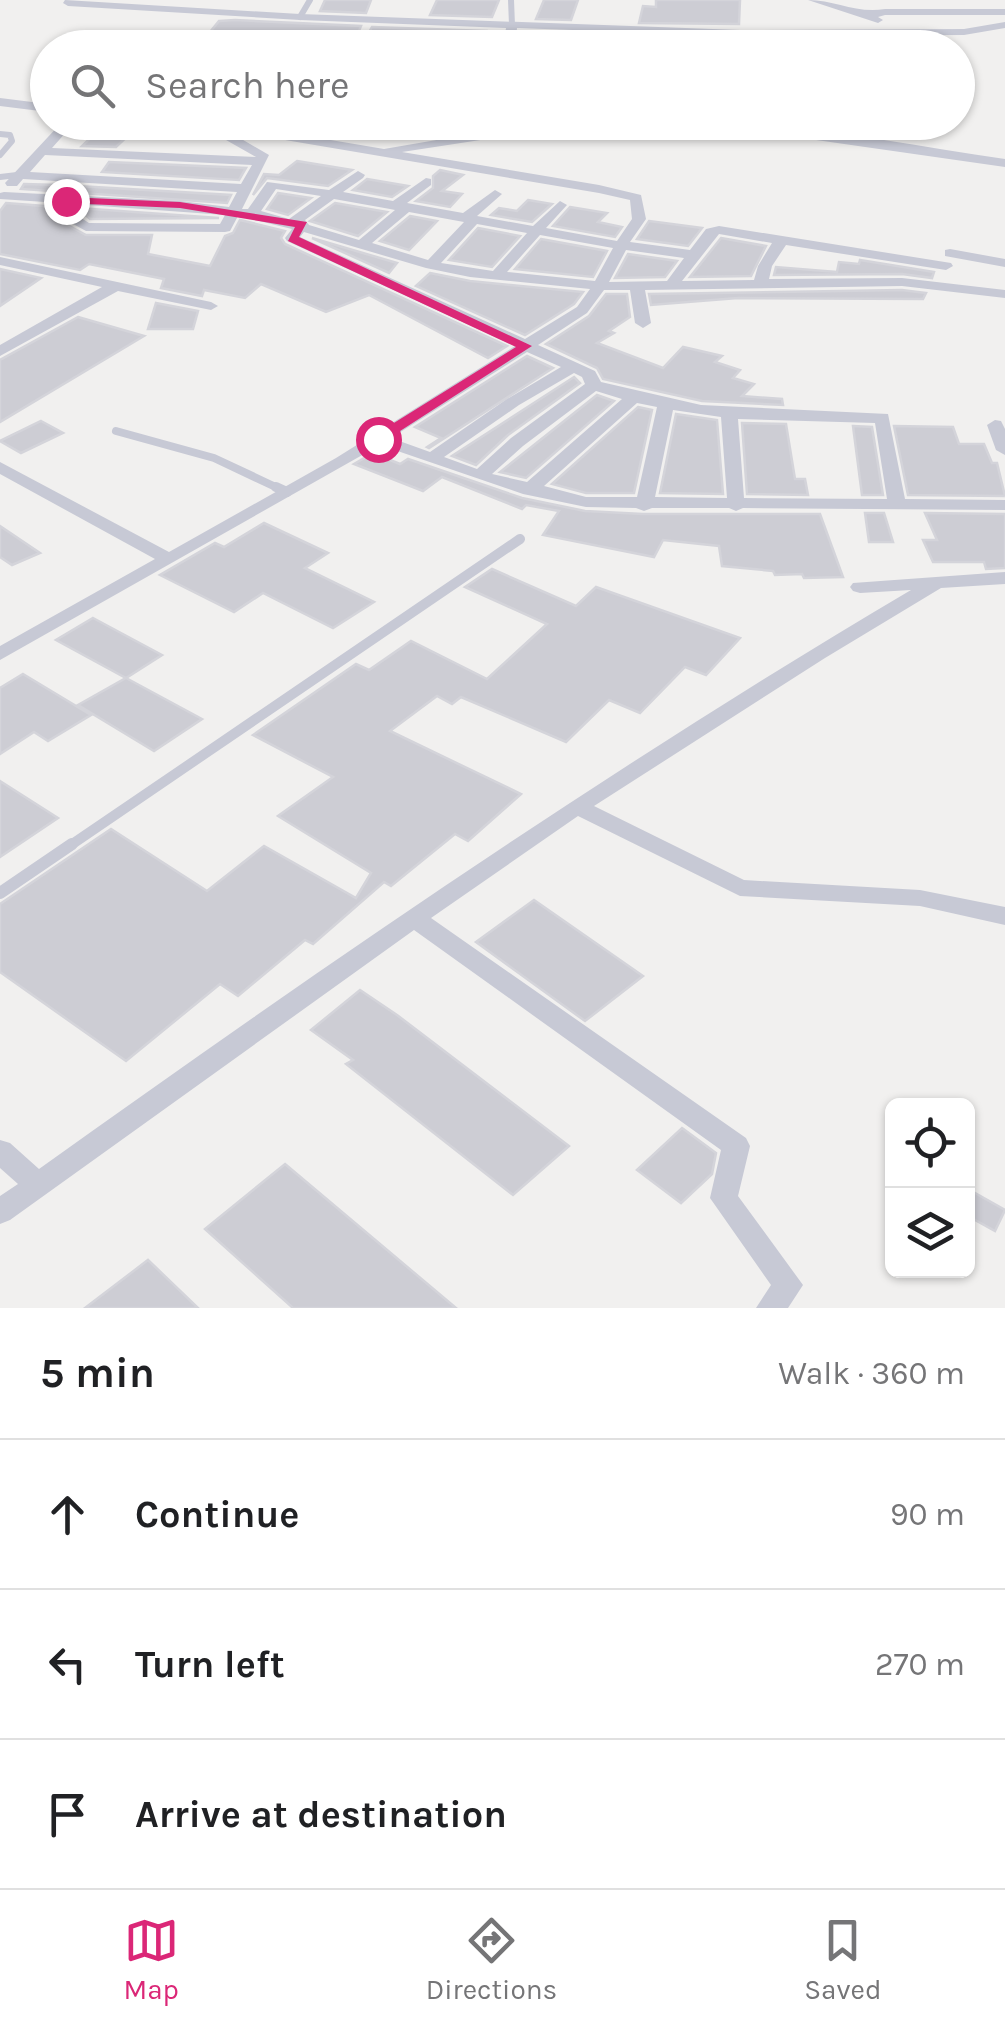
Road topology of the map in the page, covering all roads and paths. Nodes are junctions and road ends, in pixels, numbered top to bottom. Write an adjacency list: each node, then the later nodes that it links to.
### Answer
1 (71, 0): 7 (street)
2 (310, 0): 7 (lane)
3 (511, 0): 8 (lane)
4 (825, 1): 6 (street)
5 (1005, 12): 6 (street)
6 (865, 16): 12 (street)
7 (300, 17): 8 (street)
8 (512, 25): 10 (street); 11 (street)
9 (1005, 25): 13 (street)
10 (511, 30)
11 (654, 30)
12 (900, 30)
13 (975, 30)
14 (975, 33): 15 (street)
15 (1005, 36)
16 (0, 102): 17 (street)
17 (30, 106)
18 (0, 134): 27 (lane)
19 (52, 140): 25 (street)
20 (234, 140): 29 (street)
21 (303, 140): 26 (street)
22 (456, 140): 26 (street)
23 (478, 140): 31 (street)
24 (851, 140): 30 (street)
25 (41, 151): 28 (street); 32 (street)
26 (378, 152): 31 (street)
27 (0, 155)
28 (104, 156): 29 (street); 35 (street)
29 (258, 161): 37 (street)
30 (1005, 163)
31 (448, 167): 51 (street)
32 (17, 175): 34 (lane); 35 (street); 40 (street)
33 (358, 175): 38 (street)
34 (0, 177)
35 (84, 180): 37 (street)
36 (426, 182): 43 (street)
37 (243, 188): 44 (street)
38 (332, 193): 43 (street); 45 (street); 47 (street)
39 (495, 194): 46 (street)
40 (2, 199): 41 (street)
41 (66, 201): 44 (street); 44 (street)
42 (560, 204): 48 (street)
43 (401, 207): 46 (street); 50 (street)
44 (233, 211): 45 (street)
45 (252, 214): 47 (street)
46 (470, 218): 48 (street); 56 (street)
47 (298, 224): 50 (street); 67 (street)
48 (536, 231): 51 (street); 57 (street)
49 (779, 240): 52 (street); 53 (street); 59 (street)
50 (364, 242): 56 (street)
51 (618, 245): 53 (street); 62 (street)
52 (950, 253): 55 (street); 63 (street)
53 (695, 254): 58 (street)
54 (0, 261): 60 (street)
55 (1005, 263)
56 (431, 265): 57 (street)
57 (499, 272): 62 (street)
58 (672, 284): 59 (street); 61 (street)
59 (760, 284): 63 (street)
60 (118, 285): 65 (street); 68 (street)
61 (637, 285): 62 (street); 66 (street)
62 (602, 286): 67 (street)
63 (939, 286): 64 (street)
64 (1005, 294)
65 (212, 306)
66 (644, 323)
67 (526, 346): 69 (street); 76 (street)
68 (0, 350)
69 (573, 368): 70 (street); 78 (street)
70 (594, 384): 71 (street); 80 (street)
71 (632, 398): 72 (street); 81 (street)
72 (665, 408): 73 (street); 84 (street)
73 (730, 412): 85 (street); 86 (street)
74 (995, 425): 77 (street)
75 (116, 432): 82 (lane)
76 (378, 439): 78 (street); 82 (street)
77 (1005, 450)
78 (432, 458): 80 (street)
79 (0, 466): 88 (street)
80 (480, 476): 81 (street)
81 (530, 490): 84 (street)
82 (286, 492): 88 (street)
83 (1005, 505): 86 (street)
84 (644, 506): 85 (street)
85 (736, 506): 86 (street)
86 (897, 506)
87 (520, 539): 94 (lane)
88 (167, 558): 92 (street)
89 (1005, 578): 90 (street)
90 (940, 581): 91 (street); 93 (street)
91 (860, 586)
92 (0, 654)
93 (580, 808): 95 (street); 96 (street)
94 (0, 893)
95 (1005, 916)
96 (414, 918): 98 (street); 100 (street)
97 (0, 1151): 98 (street)
98 (38, 1185): 99 (street)
99 (0, 1212)
100 (771, 1308)

